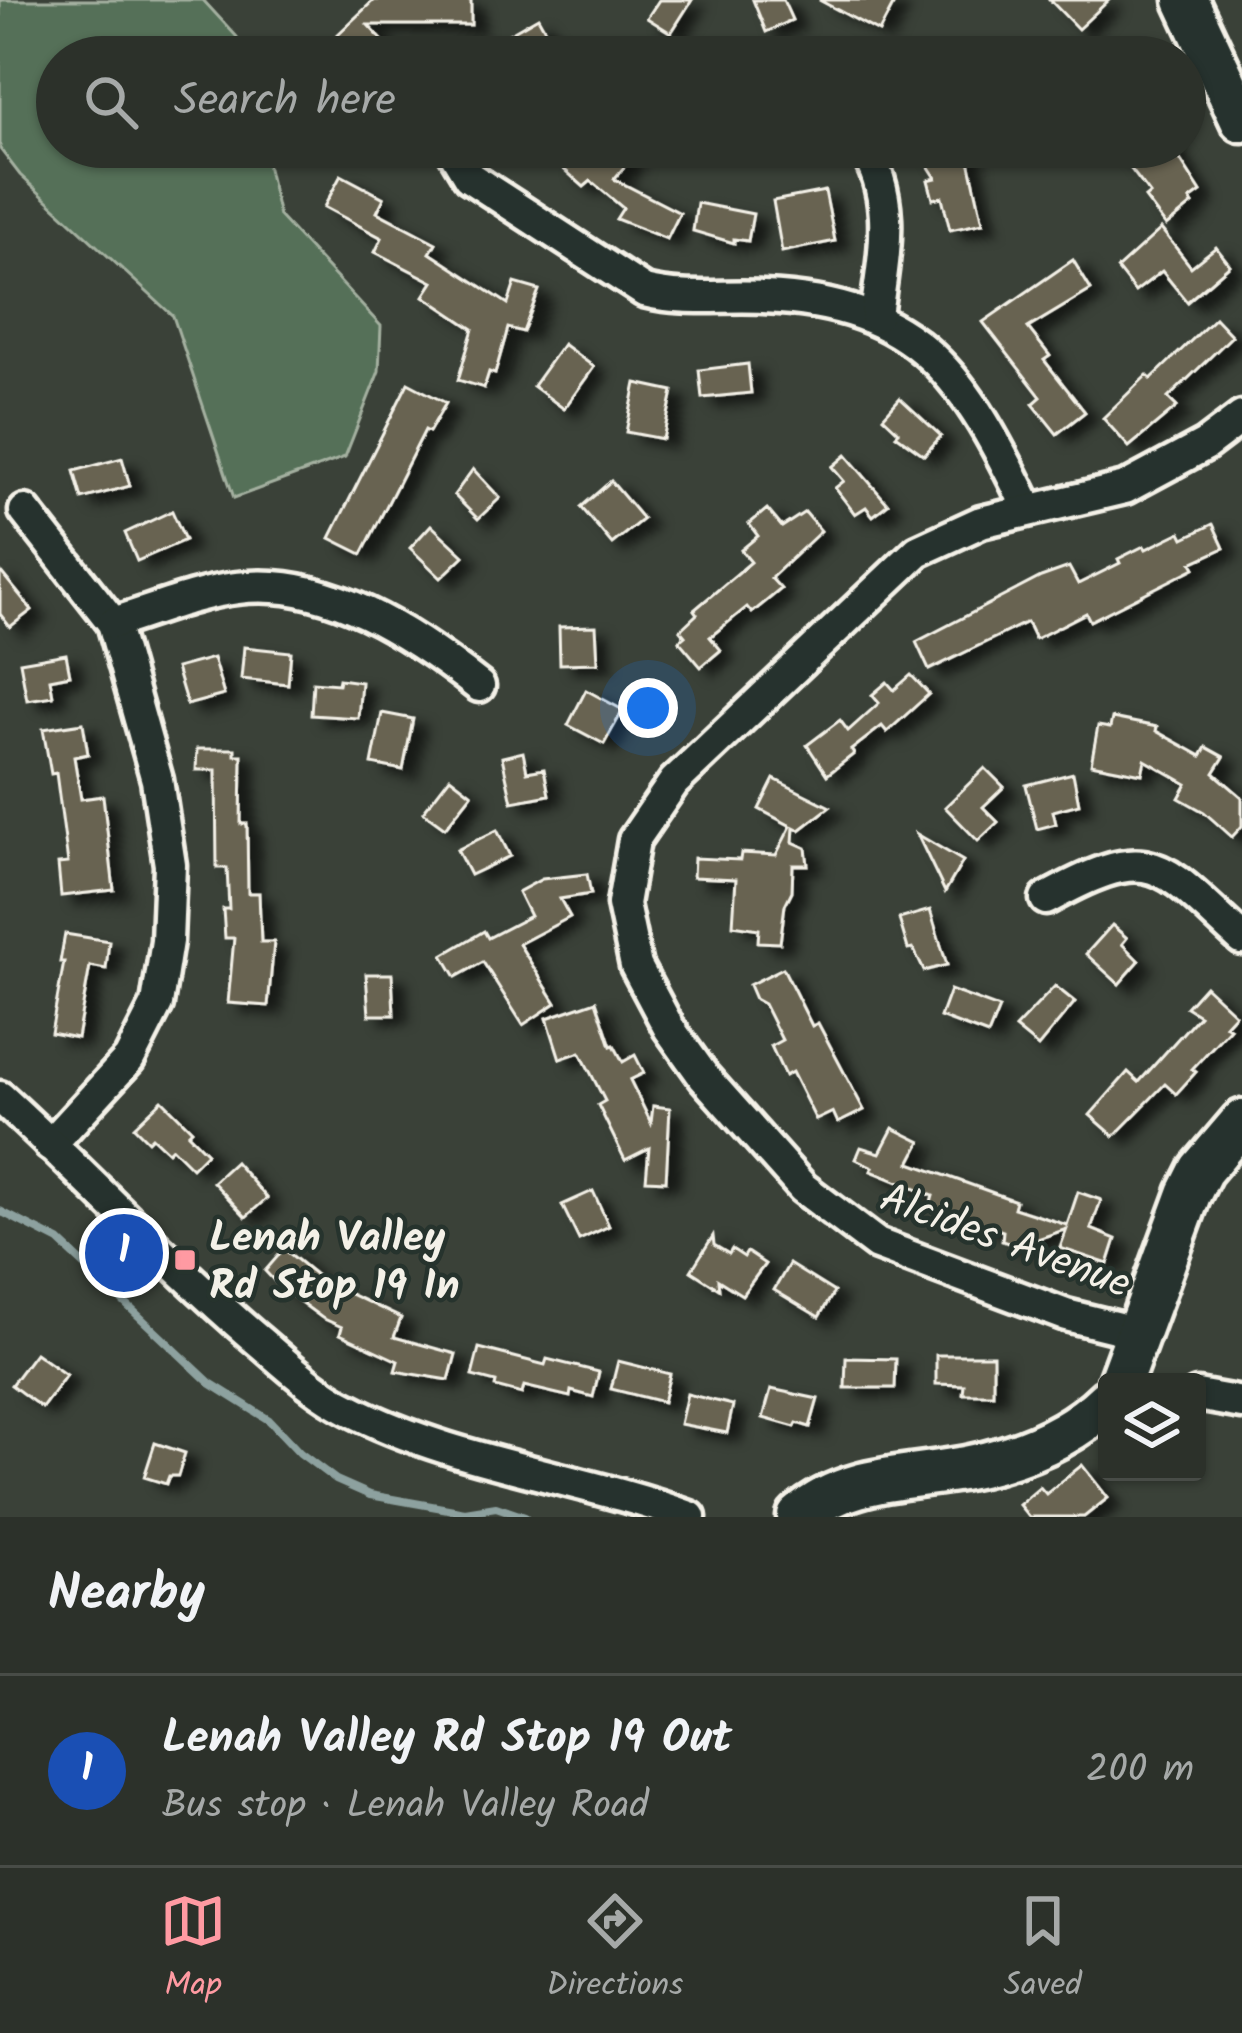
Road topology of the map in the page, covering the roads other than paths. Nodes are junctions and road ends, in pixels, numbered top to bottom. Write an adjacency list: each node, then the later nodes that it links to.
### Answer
1 (1186, 0): 2 (street)
2 (1203, 36)
3 (1206, 43): 4 (street)
4 (1242, 120)
5 (464, 168): 7 (street)
6 (875, 168): 7 (street)
7 (876, 316): 9 (street)
8 (1242, 417): 9 (street, Alcides Avenue)
9 (1029, 510): 18 (street, Alcides Avenue)
10 (25, 511): 11 (street)
11 (113, 623): 12 (street); 17 (street)
12 (479, 686)
13 (1046, 899): 14 (street)
14 (1242, 940)
15 (0, 1097): 17 (street)
16 (1242, 1122): 18 (street)
17 (50, 1145): 23 (street)
18 (1139, 1333): 19 (street)
19 (1125, 1373)
20 (1206, 1397): 21 (street)
21 (1242, 1403)
22 (1098, 1406): 24 (street)
23 (690, 1517)
24 (799, 1517)

